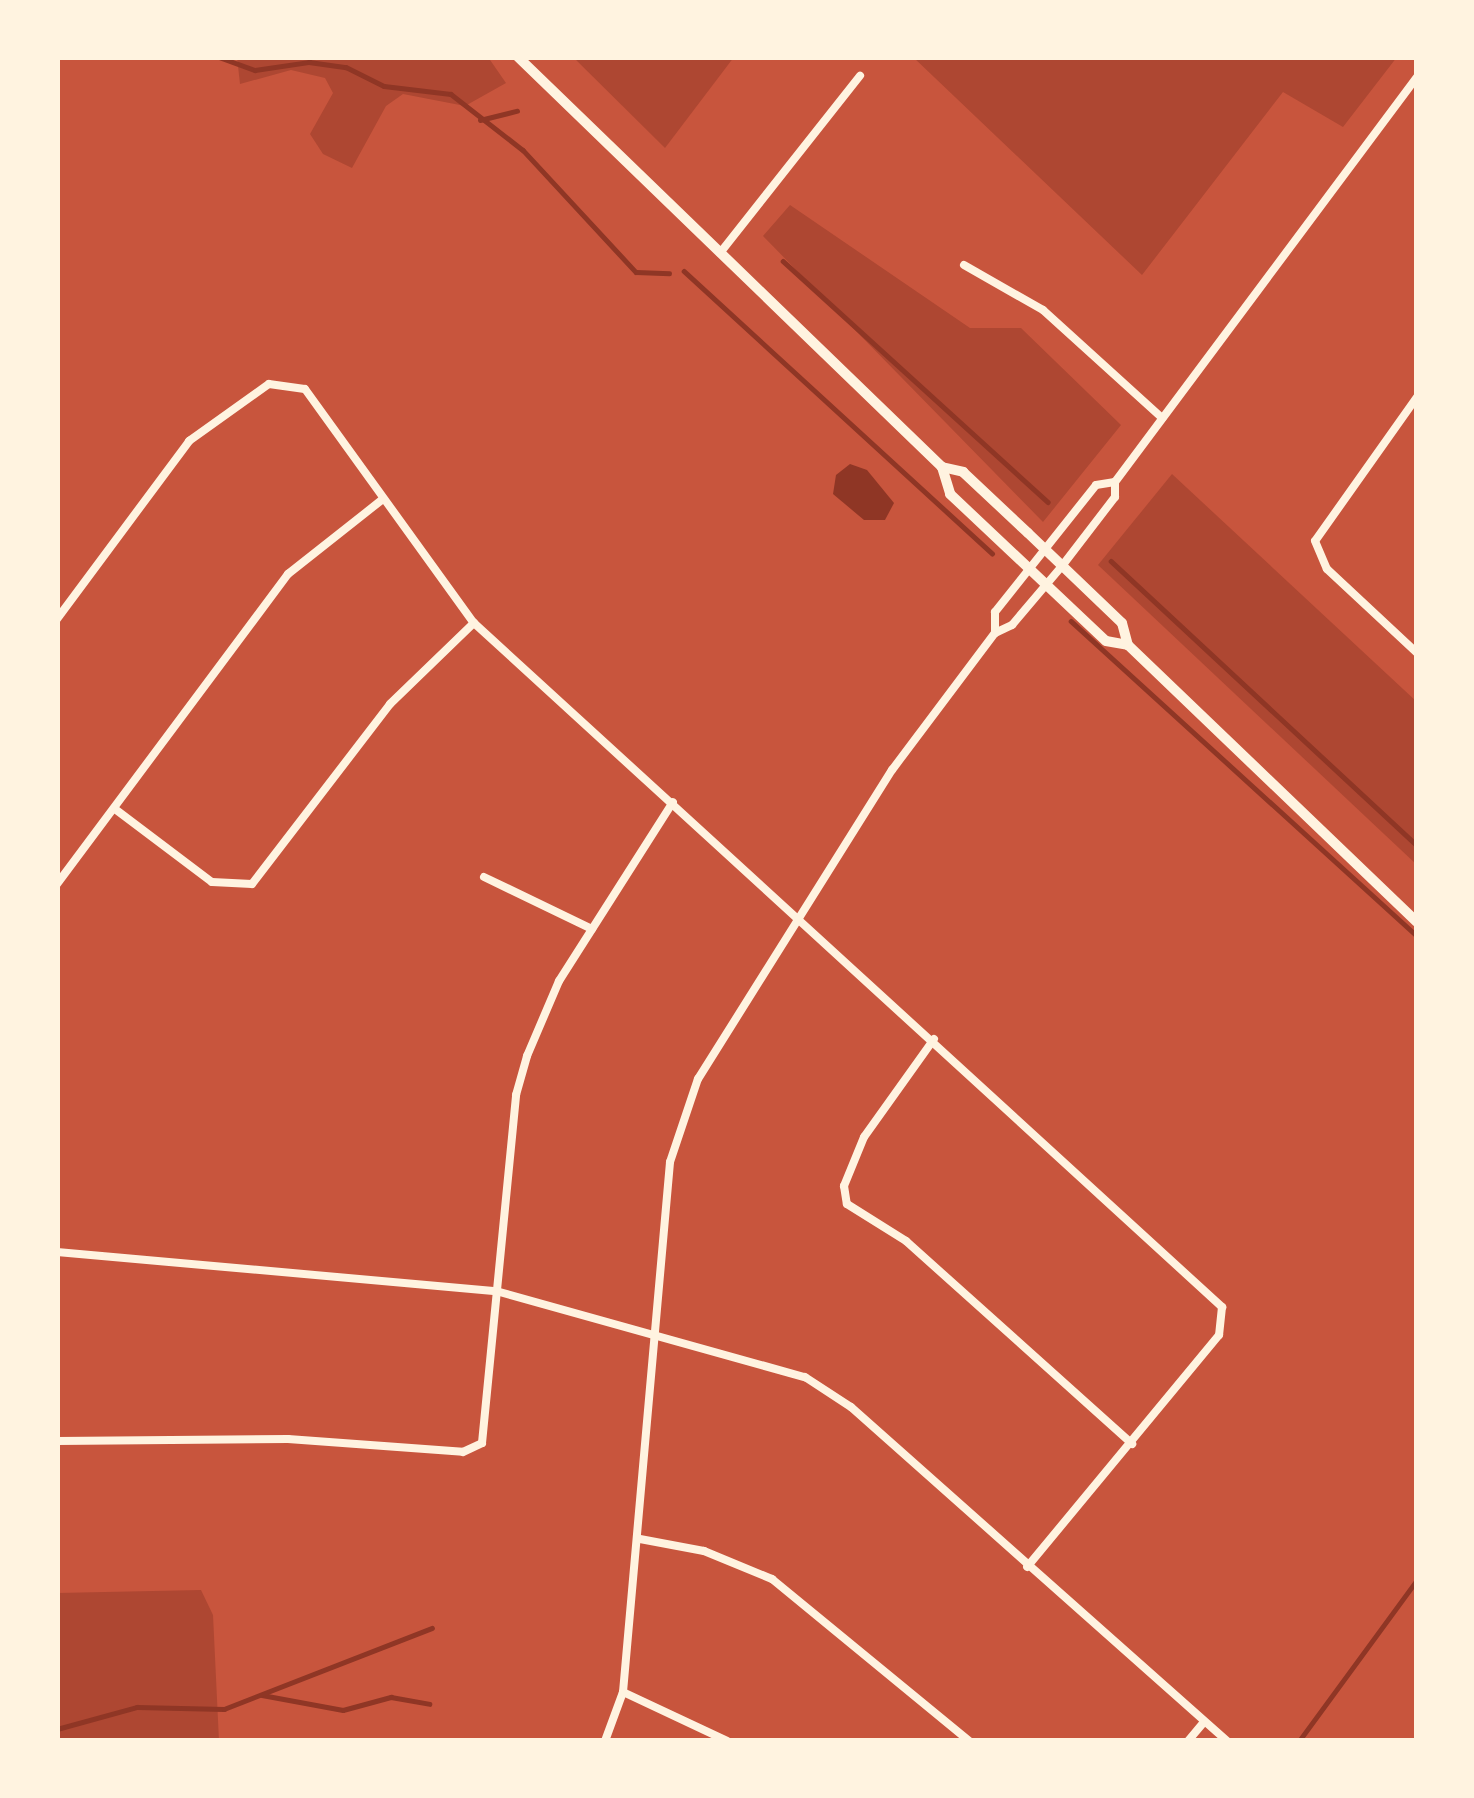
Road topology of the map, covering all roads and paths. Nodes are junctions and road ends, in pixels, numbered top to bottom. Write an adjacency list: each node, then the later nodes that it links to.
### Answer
1 (518, 57): 4 (main road)
2 (860, 76): 4 (street)
3 (1417, 77): 7 (street)
4 (720, 253): 8 (main road)
5 (964, 265): 7 (street)
6 (1417, 397): 19 (street)
7 (1162, 418): 9 (street)
8 (942, 466): 11 (main road); 13 (main road)
9 (1115, 482): 11 (street); 12 (street)
10 (383, 500): 15 (street); 16 (street); 21 (street)
11 (1044, 550): 12 (main road); 13 (street)
12 (1062, 566): 14 (street); 18 (main road)
13 (1030, 569): 14 (main road); 17 (street)
14 (1048, 585): 17 (street); 18 (main road)
15 (57, 619)
16 (475, 623): 20 (street); 21 (street)
17 (995, 633): 24 (street)
18 (1128, 645): 25 (main road)
19 (1417, 653)
20 (673, 802): 24 (street); 26 (street)
21 (116, 808): 23 (street)
22 (484, 877): 26 (street)
23 (57, 884)
24 (796, 916): 27 (street); 30 (street)
25 (1417, 922)
26 (592, 929): 29 (street)
27 (934, 1039): 32 (street); 32 (street)
28 (57, 1252): 29 (street)
29 (496, 1291): 30 (street); 31 (street)
30 (660, 1339): 33 (street); 34 (street)
31 (57, 1441)
32 (1132, 1444): 34 (street)
33 (640, 1539): 35 (street); 39 (street)
34 (1027, 1567): 36 (street)
35 (623, 1692): 37 (street); 38 (street)
36 (1204, 1722): 40 (street); 41 (street)
37 (605, 1741)
38 (727, 1741)
39 (969, 1741)
40 (1188, 1741)
41 (1227, 1741)

